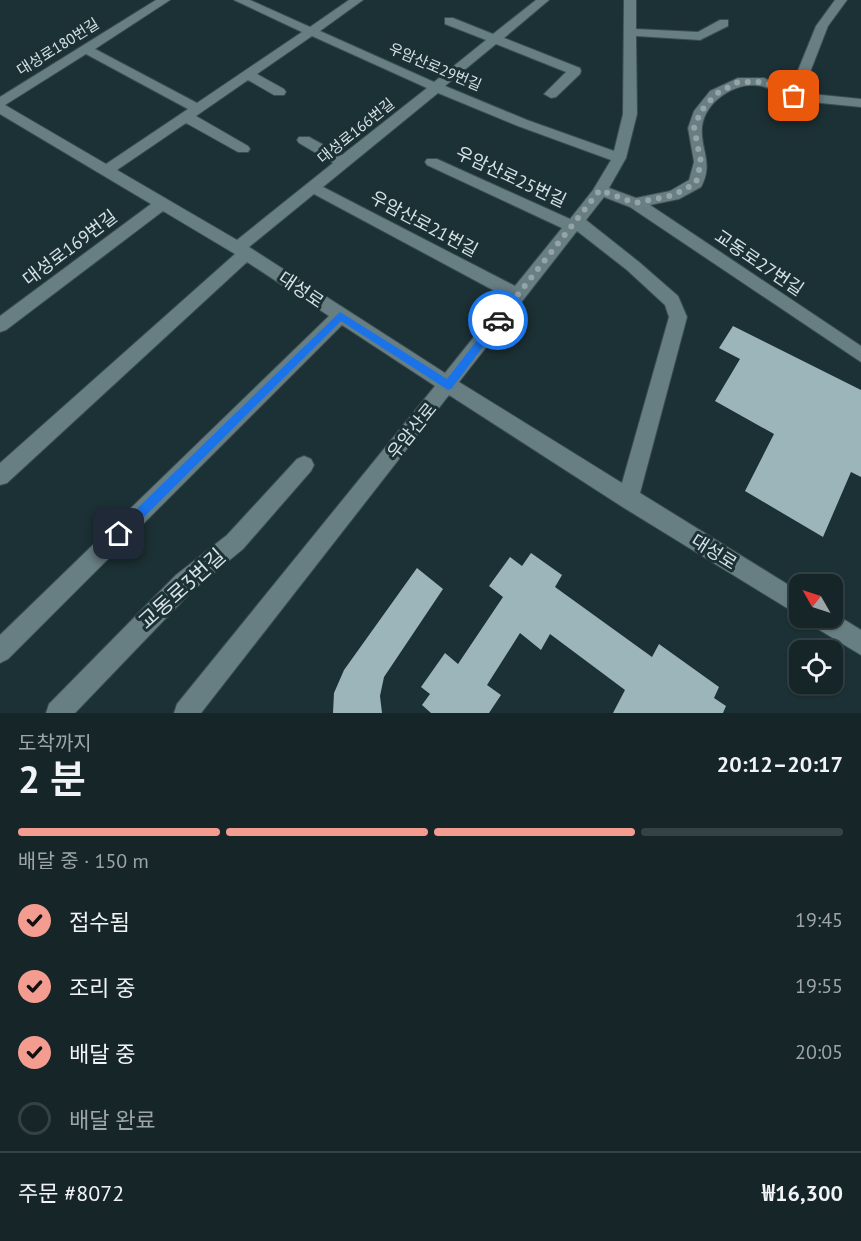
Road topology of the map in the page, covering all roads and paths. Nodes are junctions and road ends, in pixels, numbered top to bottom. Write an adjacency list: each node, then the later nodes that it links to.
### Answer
1 (164, 0): 12 (street, 대성로180번길)
2 (240, 0): 9 (street, 우암산로29번길)
3 (357, 0): 9 (street)
4 (541, 0): 11 (street, 대성로166번길)
5 (630, 0): 10 (street, 우암산로)
6 (841, 0): 17 (street)
7 (449, 21): 11 (street)
8 (724, 24): 10 (street)
9 (311, 31): 13 (street); 14 (street, 우암산로29번길)
10 (632, 32): 26 (street, 우암산로)
11 (494, 40): 14 (street, 대성로166번길); 16 (street)
12 (85, 49): 18 (street, 대성로180번길); 22 (street)
13 (247, 74): 15 (street); 22 (street)
14 (437, 86): 26 (street, 우암산로29번길); 27 (street, 대성로166번길)
15 (279, 92)
16 (551, 94)
17 (794, 96): 19 (street); 20 (street); 33 (street)
18 (0, 103)
19 (861, 103)
20 (806, 105)
21 (0, 108): 29 (street, 대성로)
22 (197, 108): 23 (street)
23 (185, 116): 25 (street); 29 (street)
24 (304, 140): 27 (street)
25 (243, 149)
26 (619, 158): 31 (street, 우암산로)
27 (343, 162): 30 (street, 대성로166번길)
28 (432, 162): 34 (street, 우암산로25번길)
29 (106, 170): 32 (street, 대성로)
30 (312, 187): 35 (street, 대성로166번길); 36 (street, 우암산로21번길)
31 (600, 190): 33 (street, 교동로27번길); 34 (street, 우암산로)
32 (163, 203): 35 (street, 대성로); 38 (street, 대성로169번길)
33 (635, 203): 39 (street, 교동로27번길)
34 (575, 224): 36 (street, 우암산로); 43 (street)
35 (242, 251): 37 (street, 대성로); 42 (street, 대성로166번길)
36 (517, 295): 40 (street, 우암산로)
37 (340, 316): 40 (street, 대성로); 47 (street)
38 (0, 325)
39 (861, 355)
40 (448, 385): 43 (street, 대성로); 49 (street, 우암산로)
41 (304, 465): 48 (street, 교동로3번길)
42 (0, 476)
43 (628, 499): 44 (street, 대성로)
44 (789, 598)
45 (837, 628): 46 (street)
46 (861, 643)
47 (0, 651)
48 (58, 713)
49 (186, 713)

